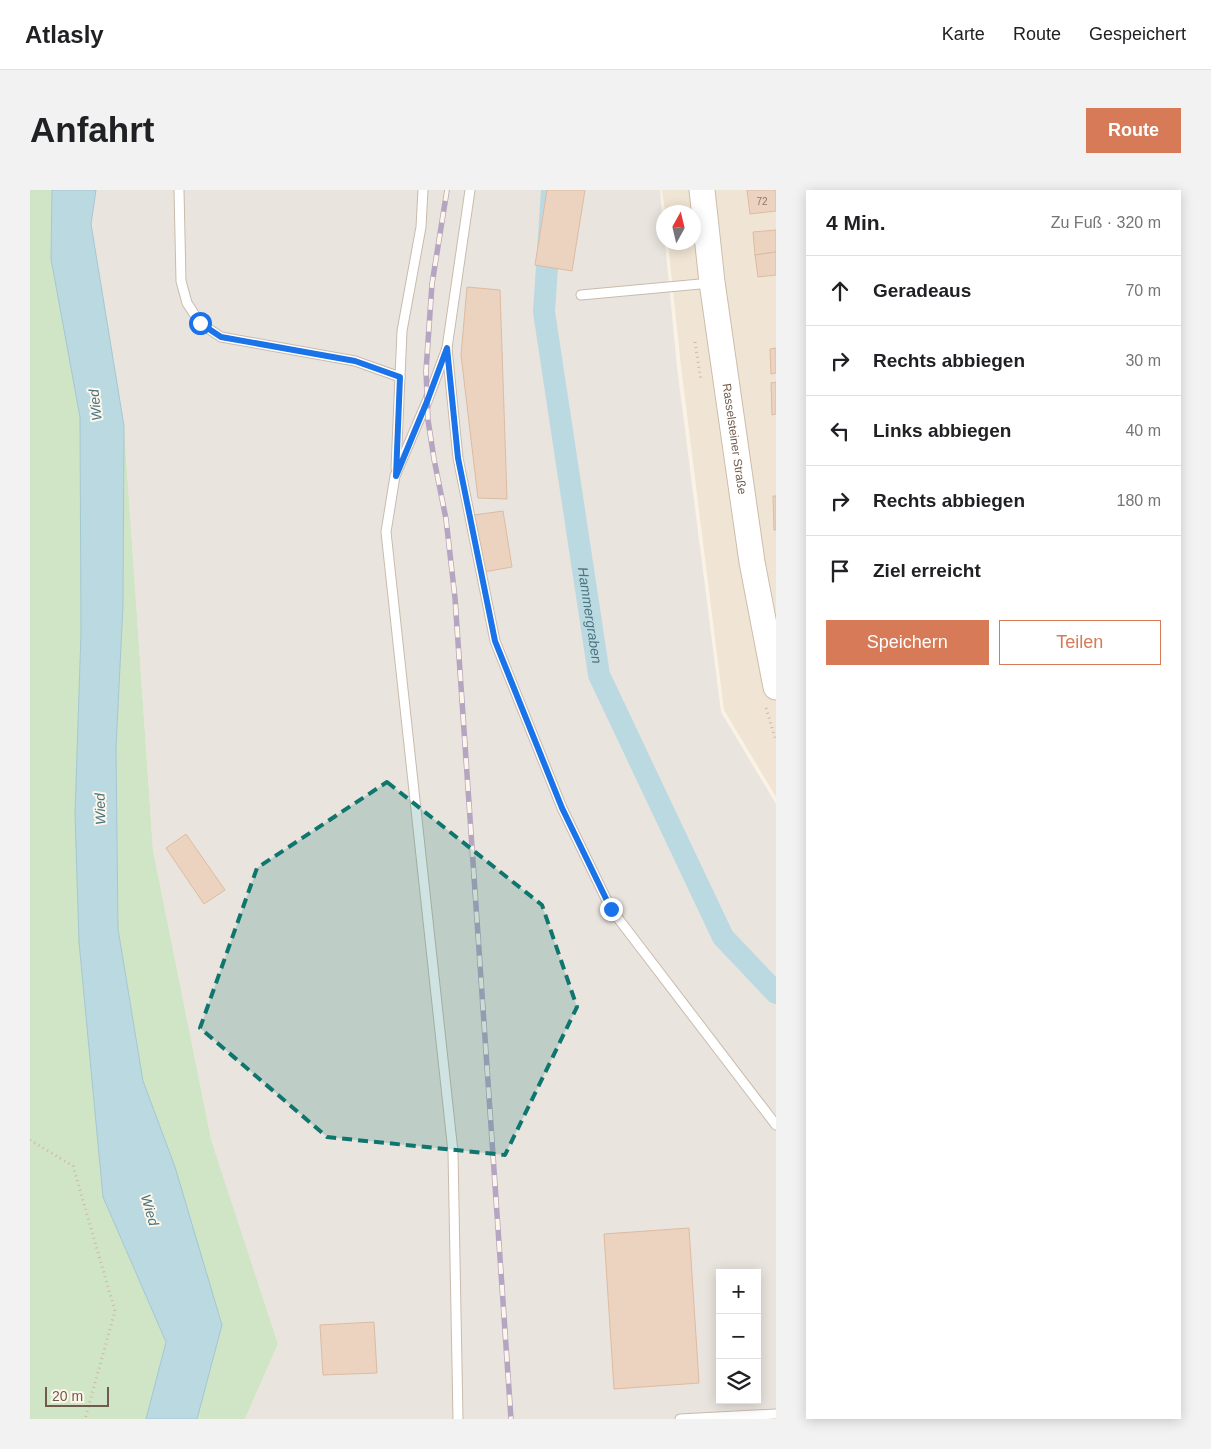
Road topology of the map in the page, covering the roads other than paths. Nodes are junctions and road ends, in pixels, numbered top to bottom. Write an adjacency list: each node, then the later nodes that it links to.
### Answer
1 (179, 190): 8 (lane)
2 (423, 190): 8 (lane)
3 (470, 190): 7 (lane)
4 (702, 190): 5 (main road, Rasselsteiner Straße)
5 (712, 282): 6 (lane); 10 (main road, Rasselsteiner Straße)
6 (581, 295)
7 (447, 348): 9 (lane); 11 (lane)
8 (400, 377): 9 (lane)
9 (396, 476): 13 (lane)
10 (776, 688)
11 (776, 1125)
12 (776, 1414): 14 (lane)
13 (458, 1419)
14 (680, 1419)

